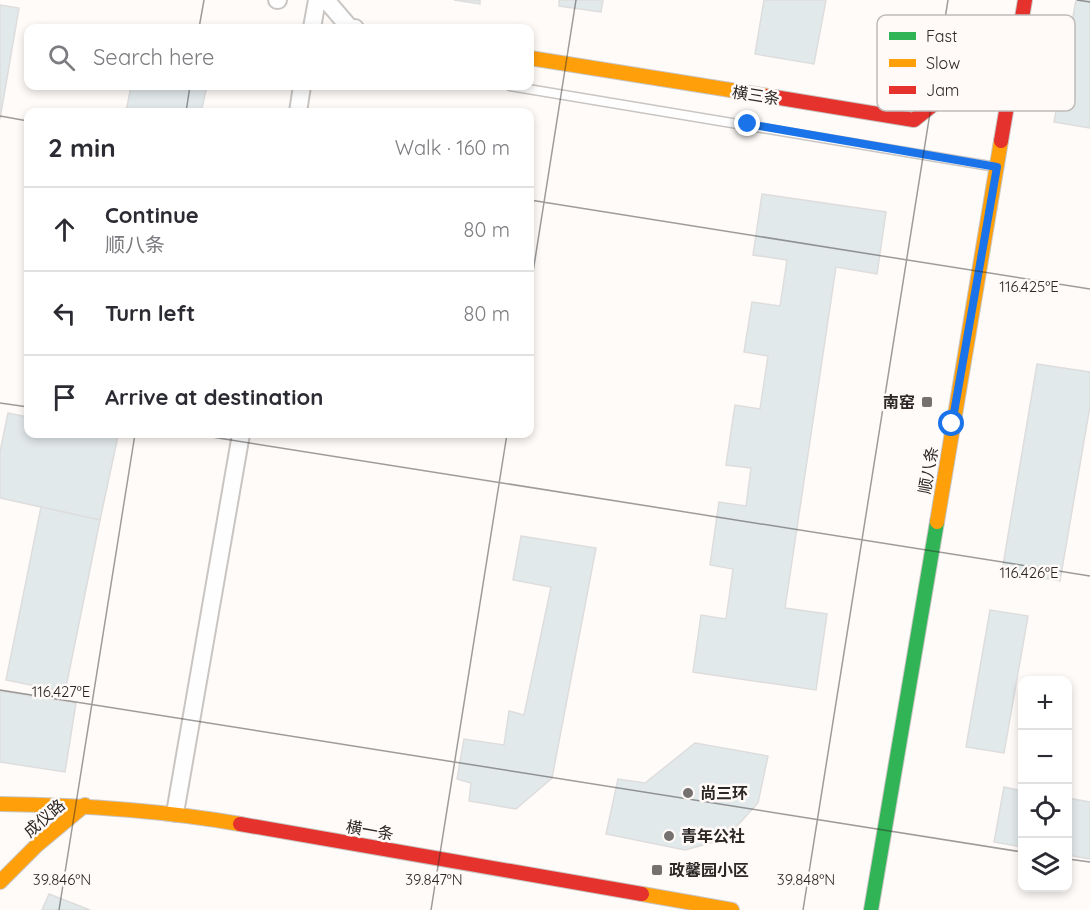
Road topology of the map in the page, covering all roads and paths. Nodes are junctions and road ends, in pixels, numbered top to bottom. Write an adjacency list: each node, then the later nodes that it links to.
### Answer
1 (317, 0): 5 (street)
2 (326, 0): 6 (street)
3 (1025, 0): 4 (street, 顺八条)
4 (1022, 15)
5 (313, 24)
6 (347, 24)
7 (534, 59): 11 (street, 横三条)
8 (301, 90): 10 (street)
9 (534, 90): 13 (lane)
10 (299, 108)
11 (925, 111)
12 (1006, 111): 13 (street, 顺八条)
13 (997, 167): 20 (street, 顺八条)
14 (241, 438): 17 (street)
15 (0, 804): 16 (street, 横一条)
16 (85, 805): 17 (street, 横一条); 18 (street, 成仪路)
17 (175, 813): 19 (street, 横一条)
18 (0, 882)
19 (732, 910)
20 (871, 910)

